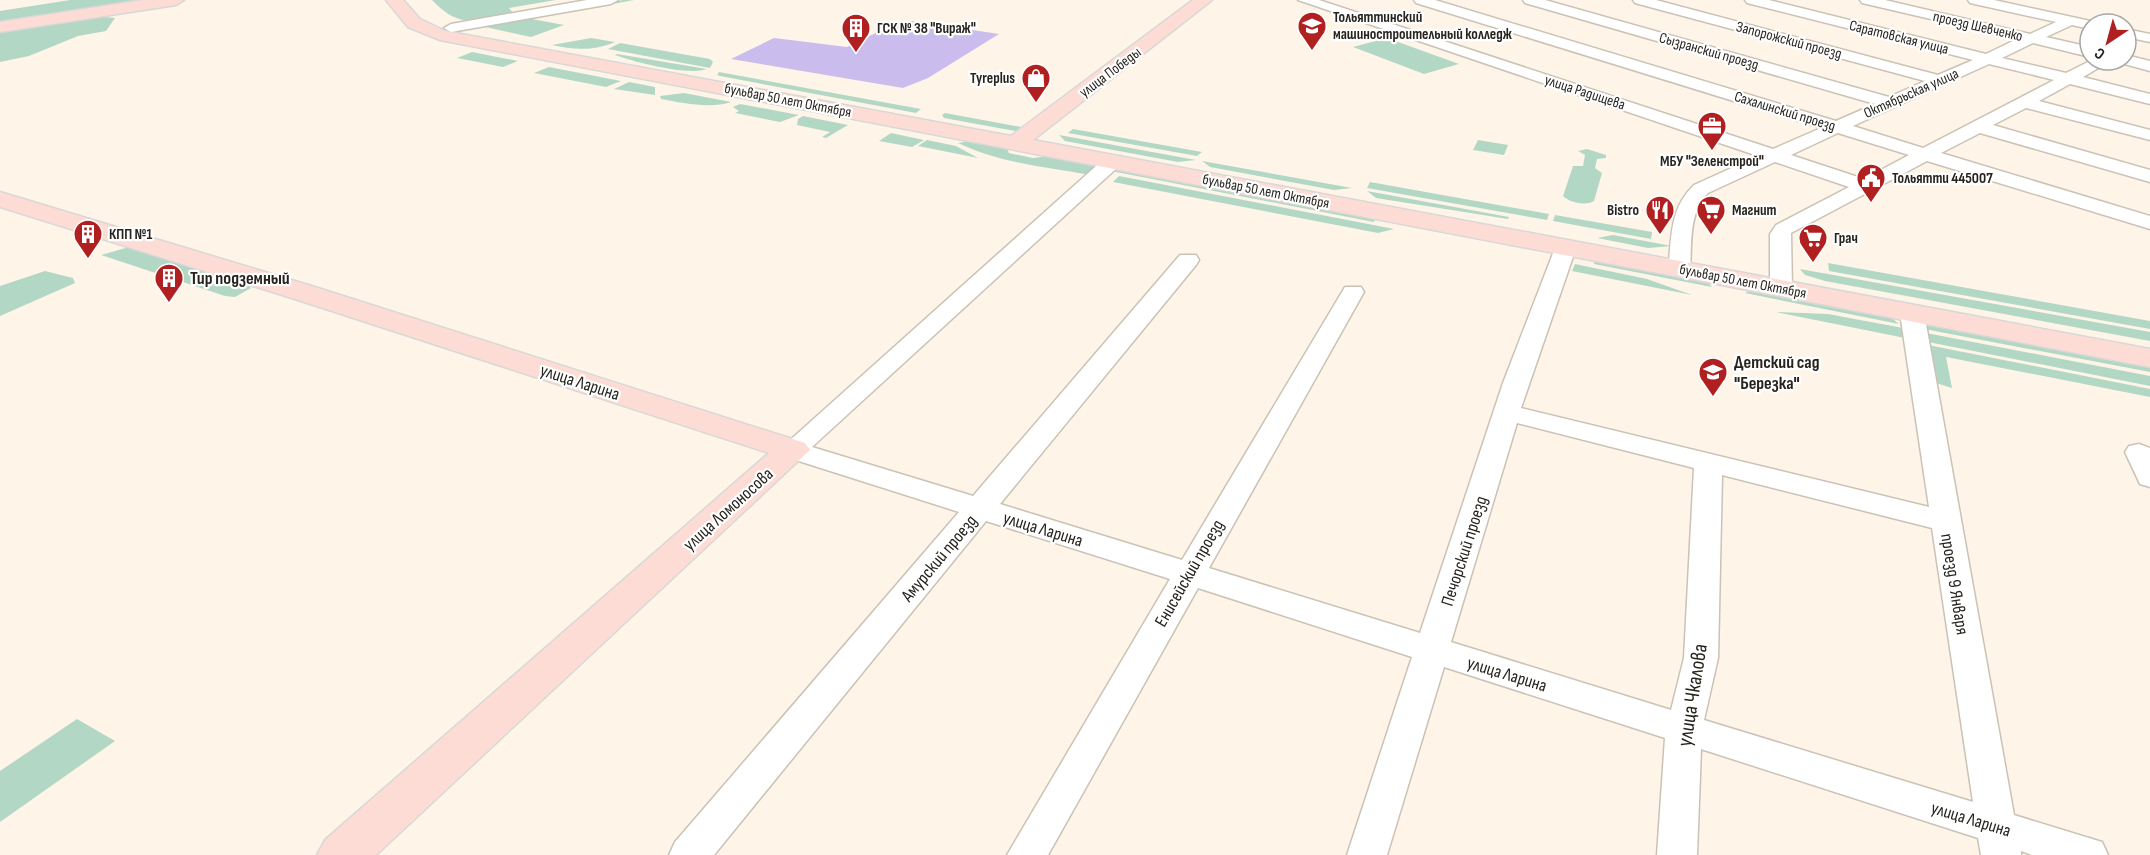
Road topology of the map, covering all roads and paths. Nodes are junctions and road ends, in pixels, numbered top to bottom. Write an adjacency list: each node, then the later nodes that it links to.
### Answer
1 (176, 0): 19 (main road)
2 (394, 0): 27 (main road, бульвар 50 лет Октября)
3 (414, 0): 20 (main road, бульвар 50 лет Октября)
4 (611, 0): 20 (street)
5 (1204, 0): 37 (main road, улица Победы)
6 (1305, 0): 24 (street, улица Радищева)
7 (1421, 0): 17 (street, Сахалинский проезд)
8 (1568, 0): 14 (street)
9 (1640, 0): 30 (street, Запорожский проезд)
10 (1752, 0): 26 (street, Саратовская улица)
11 (1867, 0): 23 (street, проезд Шевченко)
12 (1975, 0): 13 (street)
13 (1995, 2): 16 (street)
14 (1550, 6): 15 (street); 32 (street, Сызранский проезд)
15 (1524, 9): 17 (street)
16 (2070, 21): 18 (street); 23 (street, Октябрьская улица)
17 (1493, 22): 21 (street); 35 (street, Сахалинский проезд)
18 (2078, 23)
19 (0, 27)
20 (451, 28): 27 (main road, бульвар 50 лет Октября)
21 (1472, 28)
22 (1450, 34): 24 (street)
23 (2032, 38): 25 (street, проезд Шевченко); 26 (street, Октябрьская улица)
24 (1429, 40): 39 (street, улица Радищева)
25 (2078, 49)
26 (1986, 59): 29 (street, Саратовская улица); 30 (street, Октябрьская улица)
27 (652, 70): 37 (main road, бульвар 50 лет Октября)
28 (2081, 72): 29 (street)
29 (2068, 79): 31 (street, Саратовская улица); 33 (street)
30 (1939, 80): 32 (street, Октябрьская улица)
31 (2150, 99)
32 (1888, 102): 35 (street, Октябрьская улица)
33 (2022, 102): 34 (street); 36 (street)
34 (1976, 126): 38 (street); 41 (street)
35 (1837, 127): 38 (street, Сахалинский проезд); 39 (street, Октябрьская улица)
36 (2150, 135)
37 (1021, 140): 40 (main road, бульвар 50 лет Октября); 47 (main road, бульвар 50 лет Октября)
38 (1924, 153): 42 (street); 44 (street, Сахалинский проезд)
39 (1773, 155): 42 (street, улица Радищева); 47 (street, Октябрьская улица)
40 (1112, 162): 45 (main road, бульвар 50 лет Октября); 54 (street, улица Ломоносова)
41 (2150, 176)
42 (1863, 185): 48 (street)
43 (0, 199): 54 (main road, улица Ларина)
44 (2150, 223)
45 (1565, 248): 47 (main road, бульвар 50 лет Октября); 53 (street, Печорский проезд)
46 (1188, 260): 58 (street, Амурский проезд)
47 (1680, 263): 48 (main road, бульвар 50 лет Октября)
48 (1781, 283): 50 (main road, бульвар 50 лет Октября); 51 (main road, бульвар 50 лет Октября)
49 (1353, 292): 60 (street, Енисейский проезд)
50 (1912, 313): 52 (main road, бульвар 50 лет Октября); 59 (street, проезд 9 Января)
51 (2150, 345)
52 (2150, 358)
53 (1507, 413): 56 (street); 61 (street, Печорский проезд)
54 (793, 450): 58 (street, улица Ларина); 64 (main road, улица Ломоносова)
55 (2139, 452): 57 (street)
56 (1708, 462): 59 (street); 62 (street, улица Чкалова)
57 (2150, 478)
58 (981, 509): 60 (street, улица Ларина); 65 (street, Амурский проезд)
59 (1945, 521): 63 (street, проезд 9 Января)
60 (1189, 574): 61 (street, улица Ларина); 66 (street, Енисейский проезд)
61 (1432, 650): 62 (street, улица Ларина); 67 (street, Печорский проезд)
62 (1684, 729): 63 (street, улица Ларина); 68 (street, улица Чкалова)
63 (1998, 841): 69 (street, улица Ларина)
64 (342, 855)
65 (689, 855)
66 (1027, 855)
67 (1367, 855)
68 (1677, 855)
69 (2088, 855)

